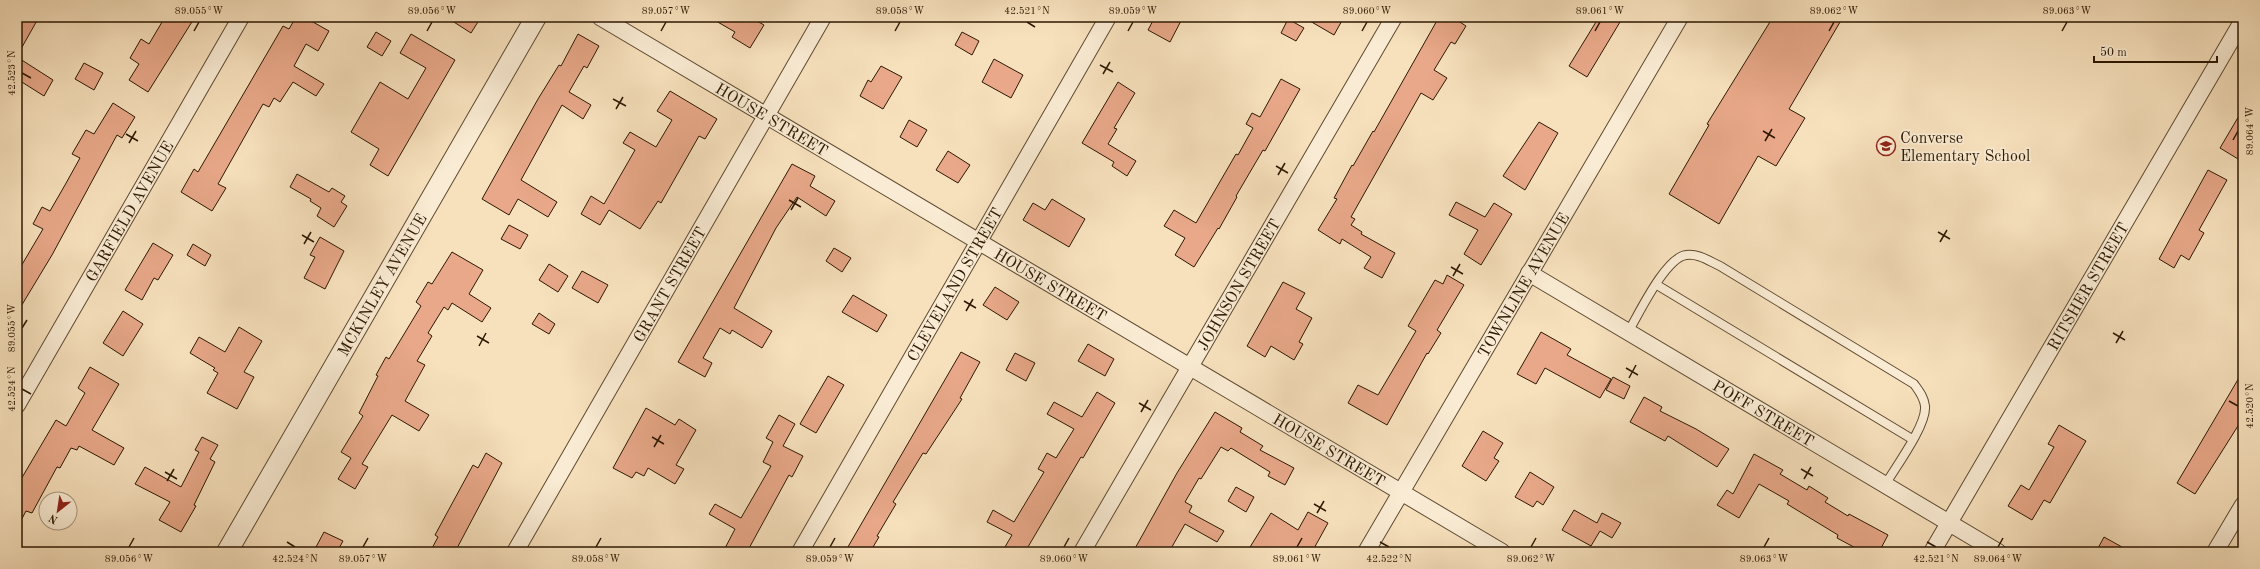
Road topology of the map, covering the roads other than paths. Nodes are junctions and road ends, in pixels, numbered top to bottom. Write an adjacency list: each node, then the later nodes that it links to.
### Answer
1 (241, 17): 15 (street, GARFIELD AVENUE)
2 (536, 17): 21 (street, MCKINLEY AVENUE)
3 (600, 17): 9 (street, HOUSE STREET)
4 (823, 17): 9 (street, GRANT STREET)
5 (1108, 17): 10 (street, CLEVELAND STREET)
6 (1394, 17): 14 (street, JOHNSON STREET)
7 (1680, 17): 11 (street, TOWNLINE AVENUE)
8 (2243, 20): 20 (street, RITSHER STREET)
9 (767, 116): 10 (street, HOUSE STREET); 22 (street, GRANT STREET)
10 (978, 242): 14 (street, HOUSE STREET); 23 (street, CLEVELAND STREET)
11 (1529, 274): 13 (street, POFF STREET); 18 (street, TOWNLINE AVENUE)
12 (1657, 285): 13 (lane); 16 (lane); 16 (lane)
13 (1628, 332): 17 (street, POFF STREET)
14 (1189, 367): 18 (street, HOUSE STREET); 24 (street, JOHNSON STREET)
15 (17, 405)
16 (1912, 439): 17 (lane)
17 (1885, 485): 20 (street, POFF STREET)
18 (1402, 492): 25 (street, TOWNLINE AVENUE); 26 (street, HOUSE STREET)
19 (2243, 505): 29 (street)
20 (1949, 523): 27 (street, RITSHER STREET); 28 (street, POFF STREET)
21 (227, 552)
22 (515, 552)
23 (800, 552)
24 (1082, 552)
25 (1366, 552)
26 (1502, 552)
27 (1932, 552)
28 (1998, 552)
29 (2215, 552)

